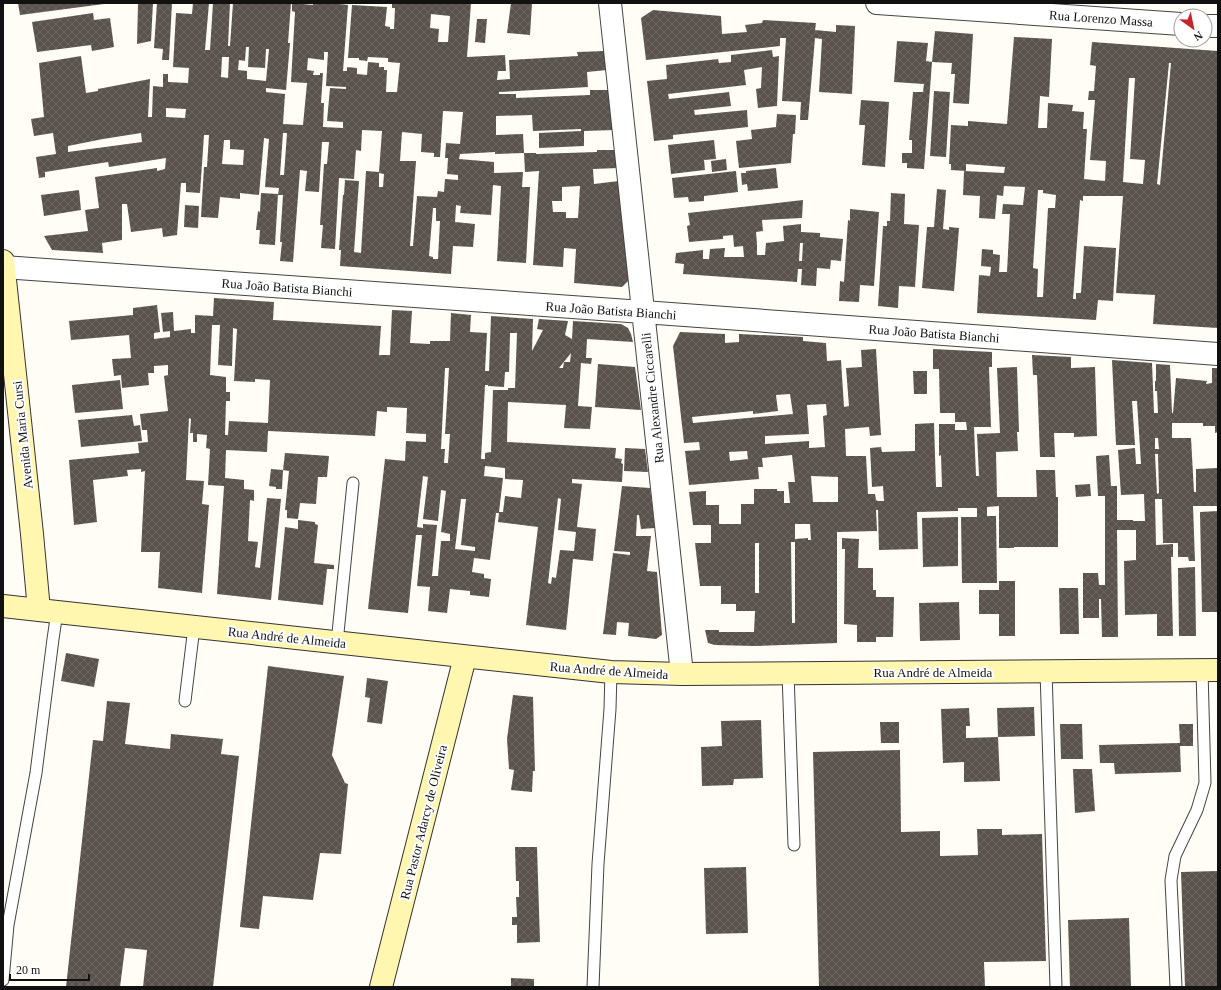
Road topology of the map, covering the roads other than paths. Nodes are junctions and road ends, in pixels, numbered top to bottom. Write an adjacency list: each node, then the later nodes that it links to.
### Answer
1 (610, 3): 5 (street, Rua Alexandre Ciccarelli)
2 (877, 3): 3 (street, Rua Lorenzo Massa)
3 (1173, 23)
4 (3, 265): 5 (street, Rua João Batista Bianchi); 9 (main road, Avenida Maria Cursi)
5 (643, 312): 6 (street, Rua João Batista Bianchi); 17 (street, Rua Alexandre Ciccarelli)
6 (1218, 354)
7 (353, 483): 11 (lane)
8 (3, 606): 9 (main road, Rua André de Almeida)
9 (48, 611): 10 (main road, Rua André de Almeida); 20 (lane)
10 (194, 627): 11 (main road, Rua André de Almeida); 18 (lane)
11 (337, 643): 12 (main road, Rua André de Almeida)
12 (465, 657): 15 (main road, Rua André de Almeida); 21 (main road, Rua Pastor Adarcy de Oliveira)
13 (1210, 670): 14 (main road, Rua André de Almeida); 24 (lane)
14 (1046, 671): 16 (main road, Rua André de Almeida); 23 (lane)
15 (612, 672): 17 (main road, Rua André de Almeida); 22 (lane)
16 (788, 673): 17 (main road, Rua André de Almeida); 19 (lane)
17 (682, 674)
18 (185, 701)
19 (794, 846)
20 (3, 980)
21 (381, 987)
22 (593, 987)
23 (1056, 987)
24 (1176, 987)

